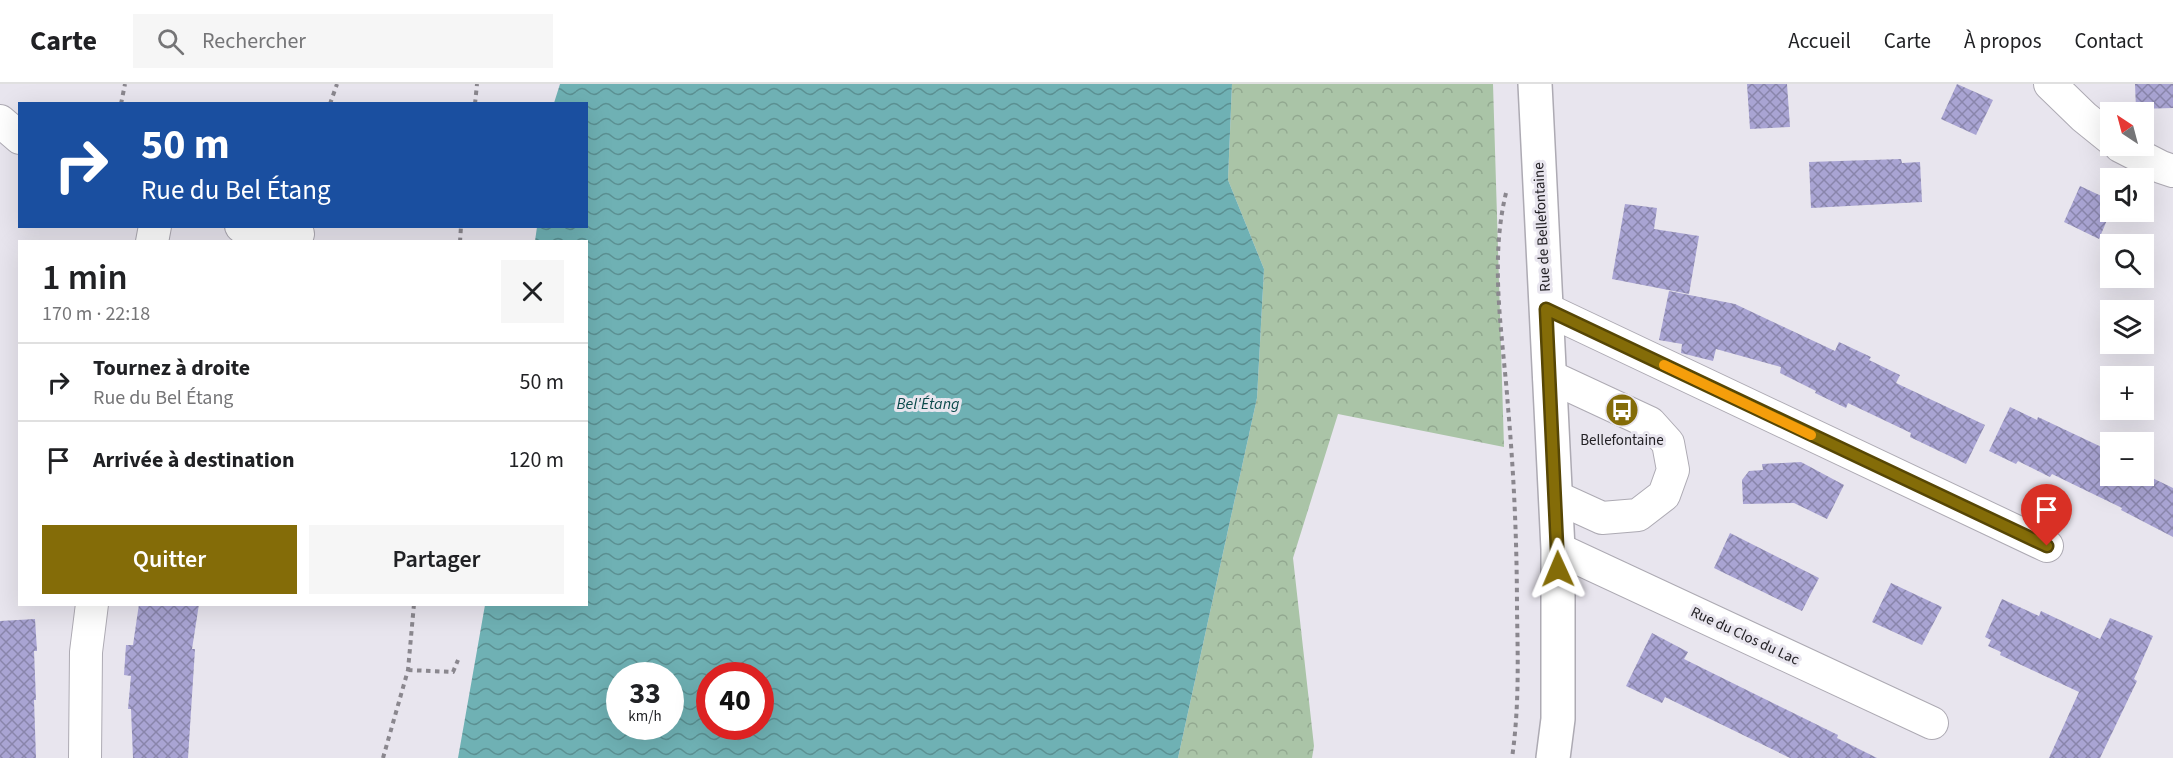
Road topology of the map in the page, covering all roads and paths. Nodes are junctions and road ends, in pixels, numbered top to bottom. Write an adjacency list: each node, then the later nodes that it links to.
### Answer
1 (125, 84): 6 (path)
2 (337, 84): 7 (path)
3 (477, 84): 8 (path)
4 (1535, 84): 17 (street, Rue de Bellefontaine)
5 (2050, 84): 10 (street)
6 (121, 102)
7 (331, 102)
8 (475, 102)
9 (0, 121): 11 (street)
10 (2100, 130)
11 (18, 136)
12 (2140, 156): 13 (street)
13 (2173, 171)
14 (1511, 185): 29 (path)
15 (255, 228): 16 (street)
16 (298, 234)
17 (1546, 309): 18 (street, Rue de Bellefontaine); 20 (street)
18 (1549, 376): 19 (street, Rue de Bellefontaine); 19 (street)
19 (1556, 497): 21 (street, Rue de Bellefontaine)
20 (2047, 546)
21 (1558, 549): 26 (street, Rue du Clos du Lac); 30 (street, Rue de Bellefontaine)
22 (92, 606): 27 (street)
23 (414, 606): 25 (path)
24 (458, 660): 25 (path)
25 (408, 670): 28 (path)
26 (1932, 723)
27 (85, 758)
28 (383, 758)
29 (1512, 758)
30 (1553, 758)

